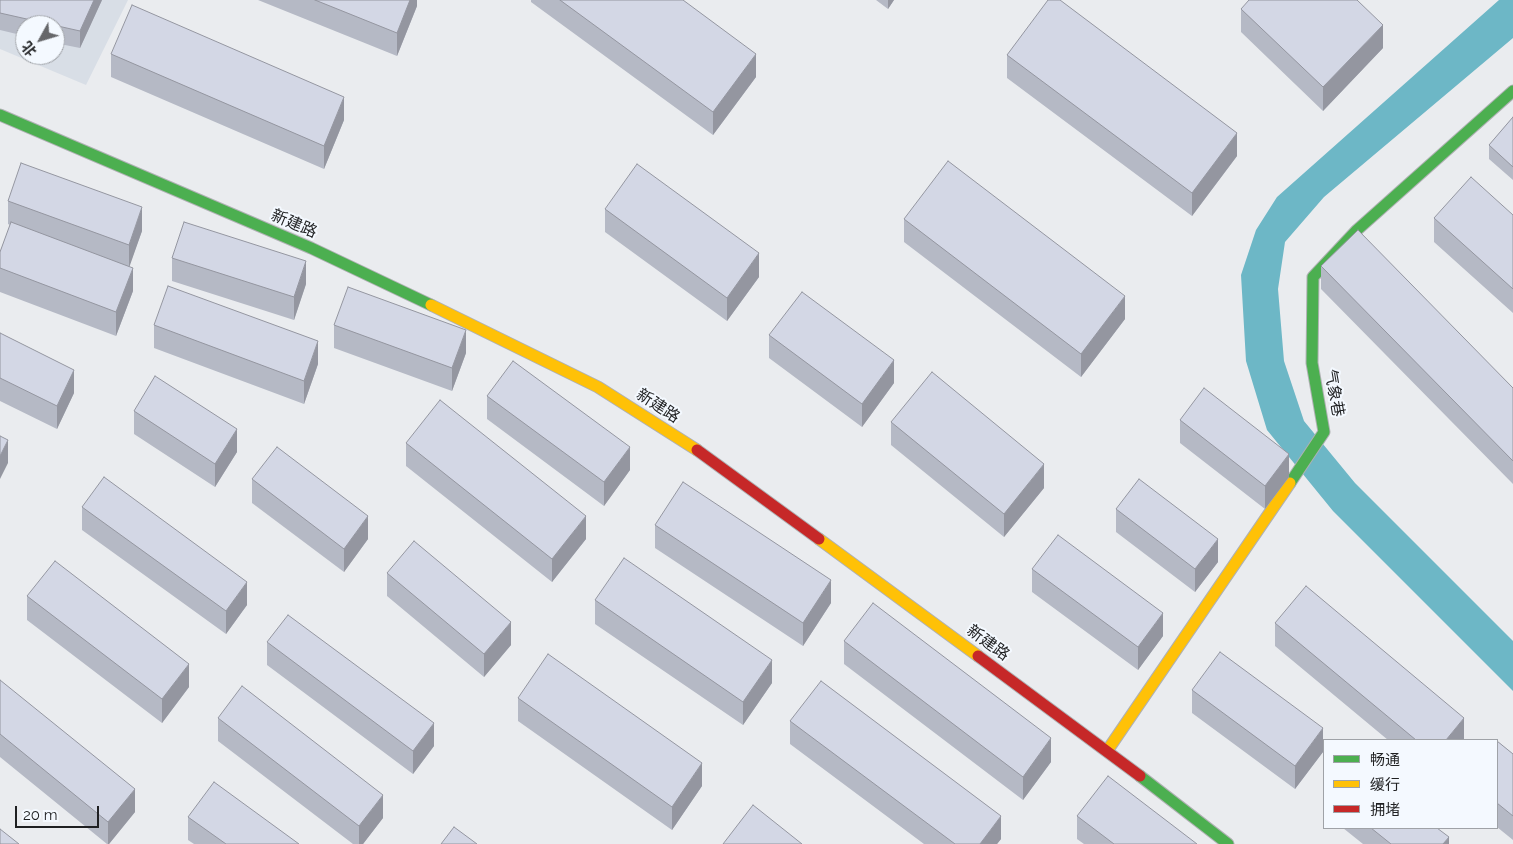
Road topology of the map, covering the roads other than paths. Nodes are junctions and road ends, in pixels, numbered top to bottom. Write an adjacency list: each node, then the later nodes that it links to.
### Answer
1 (1513, 91): 3 (street, 气象巷)
2 (0, 115): 3 (street, 新建路)
3 (1107, 751): 4 (street, 新建路)
4 (1228, 844)

